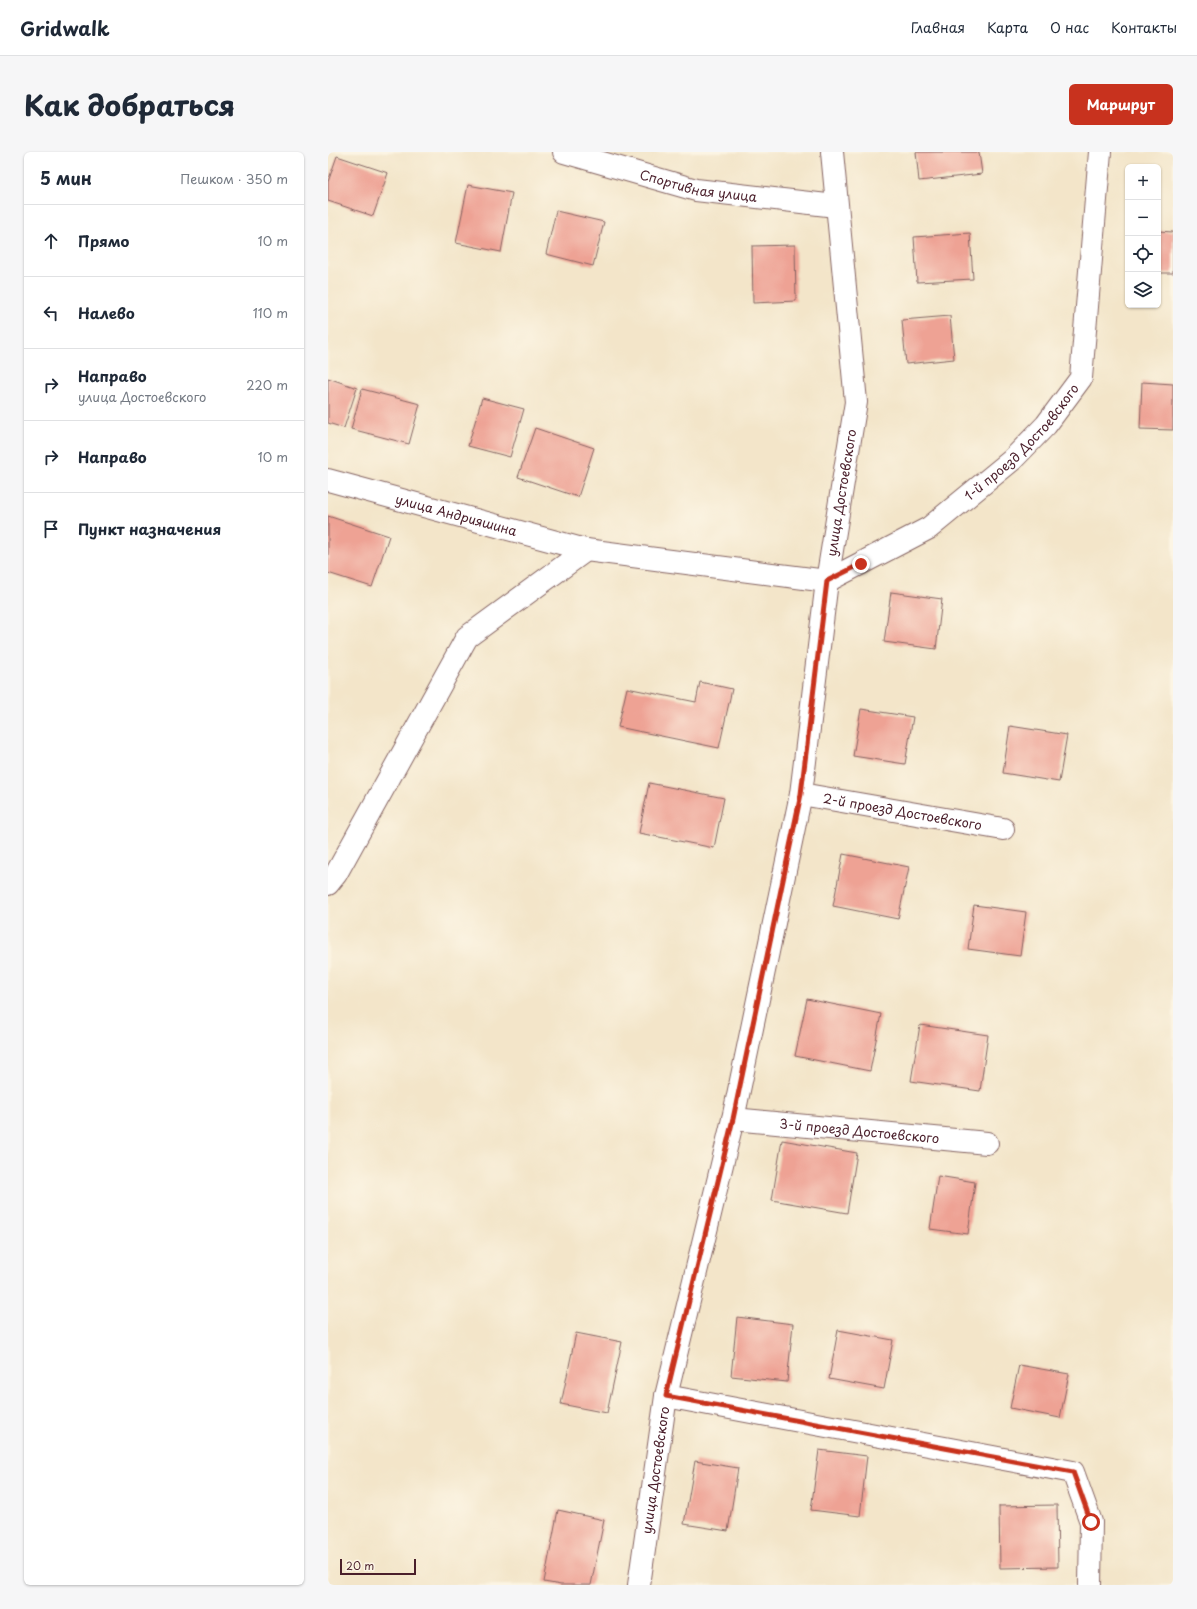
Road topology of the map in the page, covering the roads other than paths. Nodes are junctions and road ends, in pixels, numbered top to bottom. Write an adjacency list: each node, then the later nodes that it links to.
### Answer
1 (564, 152): 5 (street, Спортивная улица)
2 (827, 152): 5 (street)
3 (832, 152): 5 (street, улица Достоевского)
4 (1100, 152): 8 (street, 1-й проезд Достоевского)
5 (836, 206): 8 (street, улица Достоевского)
6 (328, 480): 7 (street, улица Андрияшина)
7 (586, 550): 8 (street, улица Андрияшина); 11 (street)
8 (827, 581): 9 (street, улица Достоевского)
9 (801, 794): 10 (street, 2-й проезд Достоевского); 12 (street, улица Достоевского)
10 (1003, 829)
11 (331, 877)
12 (733, 1119): 13 (street, 3-й проезд Достоевского); 14 (street, улица Достоевского)
13 (987, 1143)
14 (666, 1396): 15 (street, улица Достоевского); 16 (street)
15 (639, 1585)
16 (1090, 1585)

